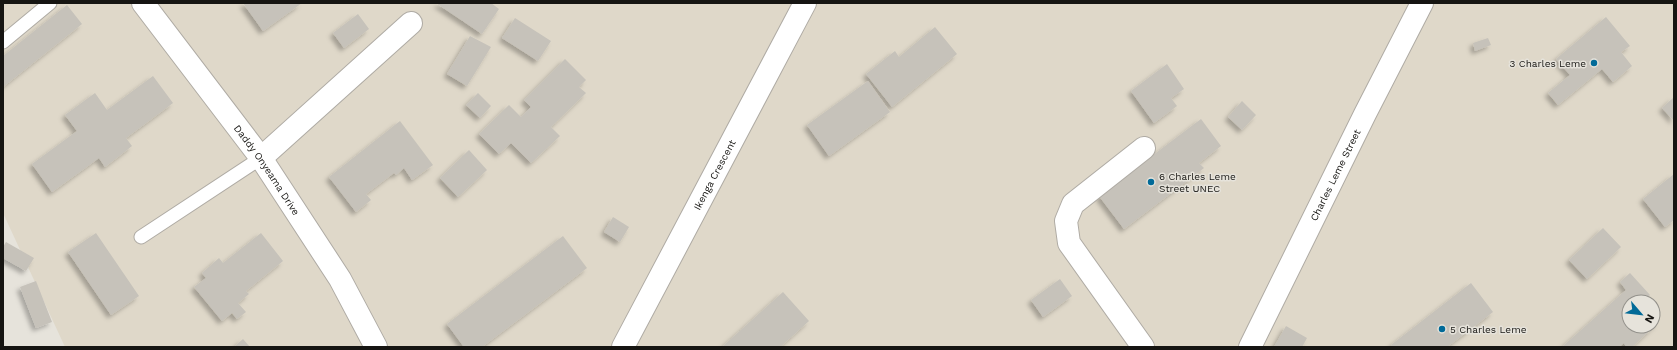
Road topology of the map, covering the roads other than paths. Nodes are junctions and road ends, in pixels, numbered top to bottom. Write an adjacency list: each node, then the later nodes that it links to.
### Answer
1 (50, 3): 6 (lane)
2 (143, 3): 8 (street, Daddy Onyeama Drive)
3 (805, 3): 11 (street, Ikenga Crescent)
4 (1422, 3): 13 (street, Charles Leme Street)
5 (411, 23): 8 (street)
6 (3, 42)
7 (1144, 148): 12 (street)
8 (260, 158): 9 (lane); 10 (street, Daddy Onyeama Drive)
9 (141, 238)
10 (376, 347)
11 (623, 347)
12 (1143, 347)
13 (1250, 347)

